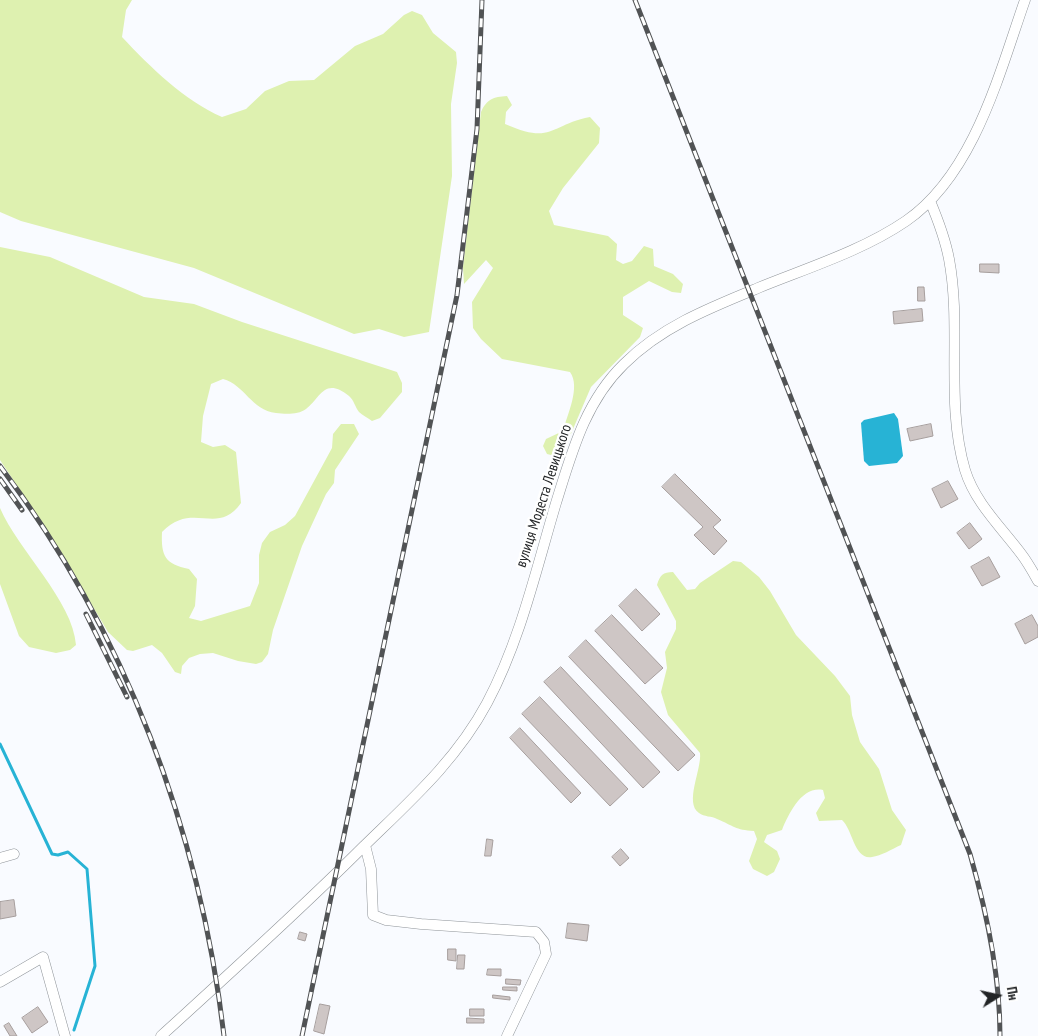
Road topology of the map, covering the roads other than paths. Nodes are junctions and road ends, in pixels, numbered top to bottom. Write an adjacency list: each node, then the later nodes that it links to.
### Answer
1 (1025, 0): 2 (street, вулиця Модеста Левицького)
2 (930, 201): 3 (street); 4 (street, вулиця Модеста Левицького)
3 (1038, 581)
4 (365, 845): 9 (street, вулиця Модеста Левицького); 10 (street)
5 (14, 854): 6 (street)
6 (0, 858)
7 (0, 982): 8 (street)
8 (65, 1036)
9 (161, 1036)
10 (507, 1036)

